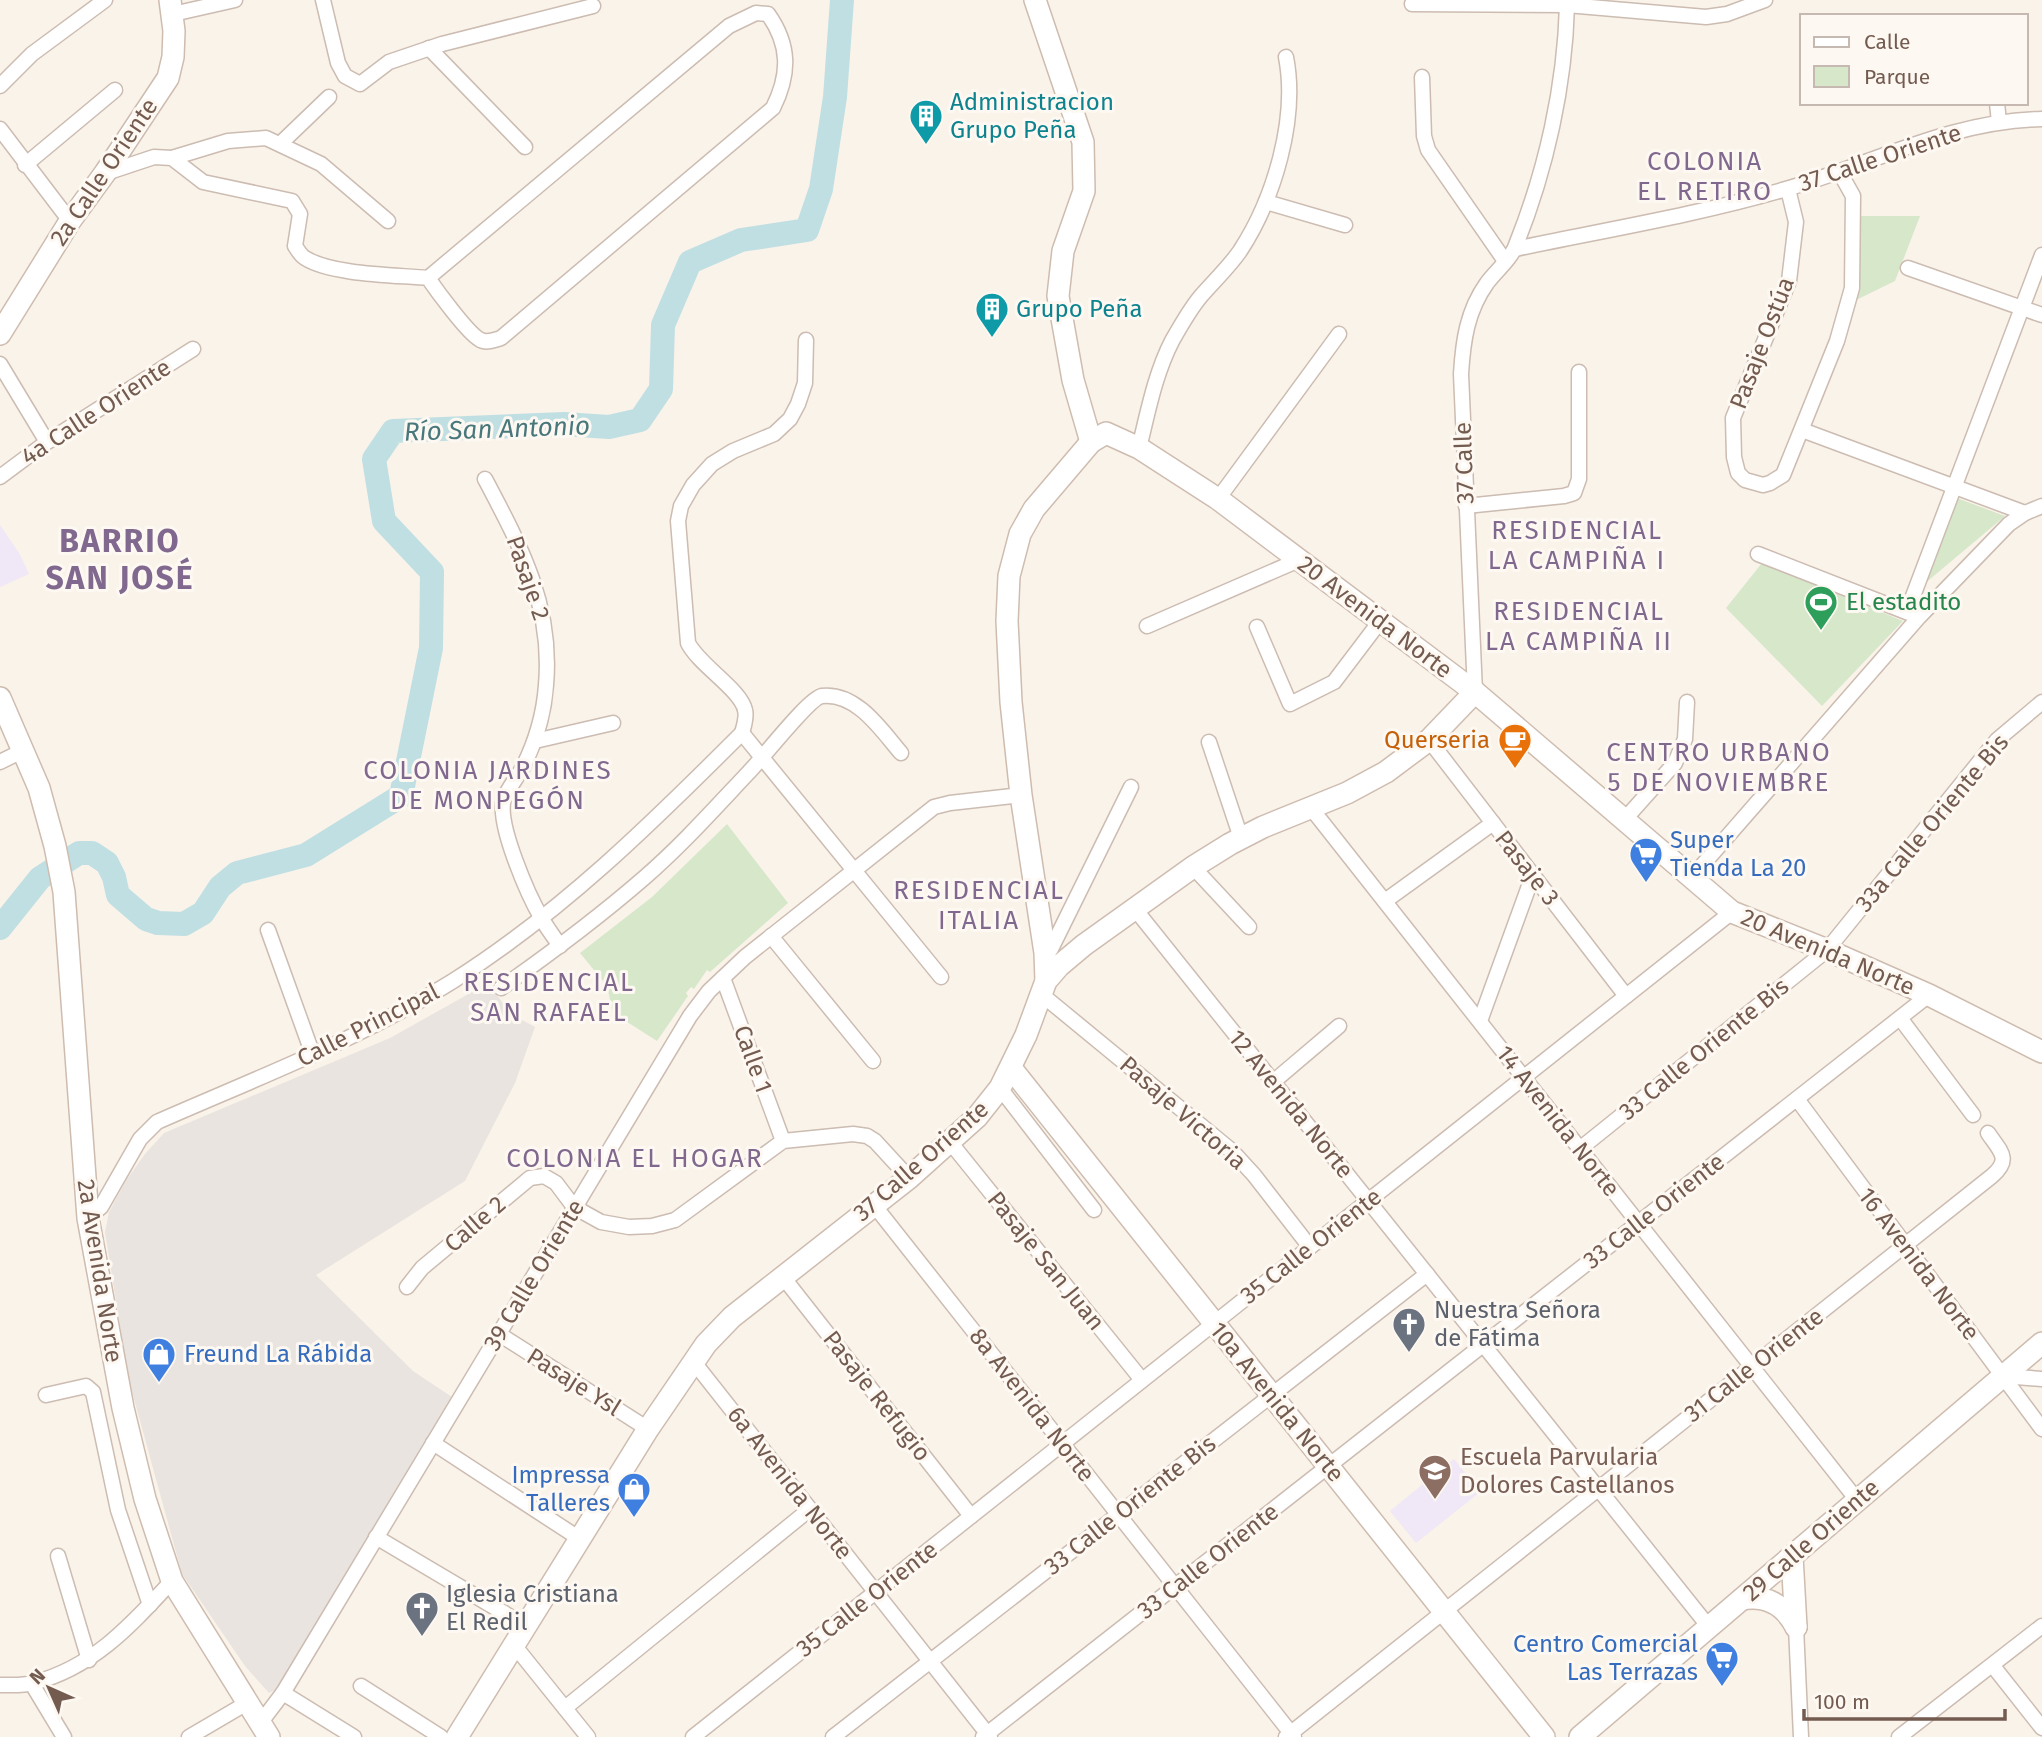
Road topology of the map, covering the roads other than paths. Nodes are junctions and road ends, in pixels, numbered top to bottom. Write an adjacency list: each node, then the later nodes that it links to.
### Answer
1 (105, 0): 13 (street)
2 (235, 0): 9 (street)
3 (323, 0): 10 (street)
4 (1035, 0): 46 (street)
5 (1765, 0): 6 (street)
6 (1566, 3): 7 (street); 31 (street)
7 (1412, 4)
8 (593, 6): 10 (street)
9 (172, 7): 25 (street, 2a Calle Oriente)
10 (429, 48): 21 (street)
11 (1286, 57): 27 (street)
12 (1422, 77): 33 (street)
13 (0, 86)
14 (115, 90): 23 (street)
15 (329, 97): 20 (street)
16 (1997, 105): 18 (street)
17 (2042, 119): 18 (street, 37 Calle Oriente)
18 (1999, 122): 24 (street, 37 Calle Oriente)
19 (0, 129): 23 (street)
20 (280, 144): 22 (street); 29 (street)
21 (525, 147)
22 (172, 158): 25 (street); 35 (street)
23 (25, 165): 28 (street)
24 (1839, 171): 26 (street, 37 Calle Oriente); 44 (street)
25 (105, 173): 28 (street, 2a Calle Oriente)
26 (1788, 189): 31 (street, 37 Calle Oriente); 44 (street, Pasaje Ostúa)
27 (1266, 202): 30 (street); 47 (street)
28 (70, 221): 38 (street, 2a Calle Oriente)
29 (388, 221)
30 (1345, 225)
31 (1515, 249): 33 (street, 37 Calle)
32 (2042, 255): 36 (street)
33 (1505, 261): 52 (street, 37 Calle)
34 (1908, 268): 36 (street)
35 (428, 278): 35 (street)
36 (2022, 308): 37 (street); 50 (street)
37 (2042, 315)
38 (0, 334)
39 (1339, 334): 51 (street)
40 (806, 340): 66 (street)
41 (193, 348): 45 (street, 4a Calle Oriente)
42 (0, 364): 45 (street)
43 (1579, 372): 52 (street)
44 (1802, 430): 50 (street)
45 (47, 442): 48 (street, 4a Calle Oriente)
46 (1091, 442): 47 (street, 20 Avenida Norte); 75 (street)
47 (1139, 448): 51 (street, 20 Avenida Norte)
48 (0, 477)
49 (485, 479): 68 (street, Pasaje 2)
50 (1954, 487): 54 (street); 57 (street)
51 (1218, 499): 56 (street, 20 Avenida Norte)
52 (1466, 506): 61 (street, 37 Calle)
53 (2042, 506): 54 (street)
54 (2025, 513): 57 (street)
55 (1758, 554): 57 (street)
56 (1299, 560): 58 (street, 20 Avenida Norte); 59 (street)
57 (1913, 614): 83 (street)
58 (1381, 620): 60 (street); 61 (street, 20 Avenida Norte)
59 (1147, 626)
60 (1257, 627)
61 (1475, 692): 67 (street, 37 Calle Oriente); 77 (street, 20 Avenida Norte)
62 (0, 698): 70 (street, 2a Avenida Norte)
63 (1687, 702): 77 (street)
64 (2042, 702): 92 (street, 33a Calle Oriente Bis)
65 (613, 723): 68 (street)
66 (742, 733): 72 (street); 87 (street, Calle Principal)
67 (1429, 740): 76 (street, 37 Calle Oriente); 78 (street, Pasaje 3)
68 (535, 741): 87 (street, Pasaje 2)
69 (1209, 742): 79 (street)
70 (22, 751): 73 (street); 121 (street, 2a Avenida Norte)
71 (901, 753): 72 (street)
72 (764, 757): 81 (street); 91 (street)
73 (0, 762)
74 (1131, 787): 93 (street)
75 (1021, 795): 81 (street, 39 Calle Oriente); 93 (street)
76 (1311, 808): 79 (street, 37 Calle Oriente); 84 (street, 14 Avenida Norte)
77 (1625, 819): 83 (street, 20 Avenida Norte)
78 (1493, 823): 82 (street, Pasaje 3); 84 (street)
79 (1241, 838): 80 (street, 37 Calle Oriente)
80 (1193, 867): 85 (street, 37 Calle Oriente); 88 (street)
81 (855, 869): 90 (street, 39 Calle Oriente); 94 (street)
82 (1533, 875): 99 (street, Pasaje 3); 101 (street)
83 (1692, 877): 86 (street, 20 Avenida Norte)
84 (1385, 901): 101 (street, 14 Avenida Norte)
85 (1135, 909): 97 (street, 37 Calle Oriente); 108 (street, 12 Avenida Norte)
86 (1732, 912): 92 (street, 20 Avenida Norte); 99 (street, 35 Calle Oriente)
87 (542, 919): 91 (street, Pasaje 2); 104 (street, Calle Principal)
88 (1249, 927)
89 (268, 930): 104 (street)
90 (771, 936): 95 (street, 39 Calle Oriente); 105 (street)
91 (561, 946): 96 (street)
92 (1827, 950): 98 (street, 20 Avenida Norte); 115 (street, 33 Calle Oriente Bis)
93 (1045, 953): 97 (street)
94 (941, 977)
95 (723, 978): 113 (street, Calle 1); 119 (street, 39 Calle Oriente)
96 (501, 988)
97 (1043, 988): 106 (street, 37 Calle Oriente); 124 (street, Pasaje Victoria)
98 (1929, 995): 100 (street, 33 Calle Oriente); 103 (street, 20 Avenida Norte)
99 (1626, 996): 107 (street, 35 Calle Oriente)
100 (1900, 1018): 110 (street, 33 Calle Oriente); 111 (street)
101 (1480, 1021): 107 (street, 14 Avenida Norte)
102 (1339, 1026): 108 (street)
103 (2042, 1052)
104 (313, 1055): 121 (street, Calle Principal)
105 (873, 1061)
106 (1011, 1068): 109 (street, 37 Calle Oriente); 128 (street, 10a Avenida Norte)
107 (1524, 1077): 115 (street, 14 Avenida Norte); 117 (street, 35 Calle Oriente)
108 (1273, 1082): 117 (street, 12 Avenida Norte)
109 (1000, 1088): 114 (street, 37 Calle Oriente); 120 (street)
110 (1797, 1099): 122 (street, 33 Calle Oriente); 123 (street, 16 Avenida Norte)
111 (1973, 1115)
112 (1988, 1133): 123 (street, 31 Calle Oriente)
113 (783, 1141): 116 (street); 119 (street, Calle 2)
114 (950, 1142): 116 (street, 37 Calle Oriente); 136 (street, Pasaje San Juan)
115 (1581, 1148): 122 (street, 14 Avenida Norte)
116 (909, 1178): 118 (street, 37 Calle Oriente)
117 (1368, 1200): 124 (street, 35 Calle Oriente); 125 (street, 12 Avenida Norte)
118 (874, 1205): 126 (street, 37 Calle Oriente); 142 (street, 8a Avenida Norte)
119 (573, 1207): 127 (street, Calle 2); 129 (street, 39 Calle Oriente)
120 (1094, 1210)
121 (88, 1217): 153 (street, 2a Avenida Norte)
122 (1639, 1223): 131 (street, 33 Calle Oriente); 133 (street, 14 Avenida Norte)
123 (1906, 1245): 133 (street, 31 Calle Oriente); 134 (street, 16 Avenida Norte)
124 (1310, 1247): 128 (street, 35 Calle Oriente)
125 (1427, 1274): 131 (street, 12 Avenida Norte); 138 (street, 33 Calle Oriente Bis)
126 (783, 1277): 132 (street, 37 Calle Oriente); 148 (street, Pasaje Refugio)
127 (407, 1287)
128 (1214, 1323): 136 (street, 35 Calle Oriente); 138 (street, 10a Avenida Norte)
129 (499, 1334): 139 (street, Pasaje Ysl); 141 (street, 39 Calle Oriente)
130 (2042, 1343): 134 (street, 29 Calle Oriente)
131 (1483, 1345): 143 (street, 33 Calle Oriente); 144 (street, 12 Avenida Norte)
132 (693, 1361): 139 (street, 37 Calle Oriente); 146 (street, 6a Avenida Norte)
133 (1752, 1367): 144 (street, 31 Calle Oriente); 145 (street, 14 Avenida Norte)
134 (2003, 1376): 135 (street); 140 (street, 16 Avenida Norte); 145 (street, 29 Calle Oriente)
135 (2042, 1379)
136 (1142, 1380): 142 (street, 35 Calle Oriente)
137 (46, 1395): 157 (street)
138 (1272, 1395): 143 (street, 10a Avenida Norte); 147 (street, 33 Calle Oriente Bis)
139 (648, 1429): 150 (street, 37 Calle Oriente)
140 (2042, 1429)
141 (433, 1443): 149 (street, 39 Calle Oriente); 150 (street)
142 (1062, 1443): 147 (street, 8a Avenida Norte); 148 (street, 35 Calle Oriente)
143 (1328, 1466): 154 (street, 33 Calle Oriente); 158 (street, 10a Avenida Norte)
144 (1599, 1489): 158 (street, 31 Calle Oriente); 161 (street, 12 Avenida Norte)
145 (1857, 1500): 152 (street, 29 Calle Oriente)
146 (810, 1509): 155 (street, 6a Avenida Norte); 172 (street)
147 (1118, 1514): 154 (street, 8a Avenida Norte); 165 (street, 33 Calle Oriente Bis)
148 (971, 1516): 155 (street, 35 Calle Oriente)
149 (376, 1537): 159 (street); 170 (street, 39 Calle Oriente)
150 (580, 1539): 159 (street, 37 Calle Oriente)
151 (58, 1556): 164 (street)
152 (1792, 1556): 156 (street, 29 Calle Oriente); 162 (street)
153 (172, 1581): 157 (street); 171 (street, 2a Avenida Norte)
154 (1175, 1587): 175 (street, 33 Calle Oriente); 176 (street, 8a Avenida Norte)
155 (876, 1592): 165 (street, 6a Avenida Norte); 183 (street, 35 Calle Oriente)
156 (1742, 1599): 161 (street, 29 Calle Oriente); 162 (street)
157 (149, 1605): 164 (street)
158 (1444, 1612): 176 (street, 31 Calle Oriente); 185 (street, 10a Avenida Norte)
159 (526, 1626): 163 (street, 37 Calle Oriente)
160 (2042, 1626): 166 (street)
161 (1709, 1627): 186 (street, 29 Calle Oriente)
162 (1796, 1627): 187 (street)
163 (514, 1645): 172 (street); 181 (street, 37 Calle Oriente)
164 (89, 1660): 167 (street)
165 (930, 1661): 175 (street, 6a Avenida Norte); 184 (street, 33 Calle Oriente Bis)
166 (1993, 1666): 173 (street); 188 (street)
167 (32, 1684): 168 (street); 177 (street)
168 (0, 1685)
169 (361, 1686): 180 (street)
170 (283, 1693): 174 (street, 39 Calle Oriente); 179 (street)
171 (247, 1703): 174 (street, 2a Avenida Norte); 178 (street)
172 (565, 1708): 182 (street)
173 (2042, 1728)
174 (265, 1730)
175 (987, 1736)
176 (1291, 1736)
177 (64, 1737)
178 (189, 1737)
179 (354, 1737)
180 (441, 1737)
181 (457, 1737)
182 (588, 1737)
183 (693, 1737)
184 (833, 1737)
185 (1544, 1737)
186 (1580, 1737)
187 (1801, 1737)
188 (1899, 1737)

